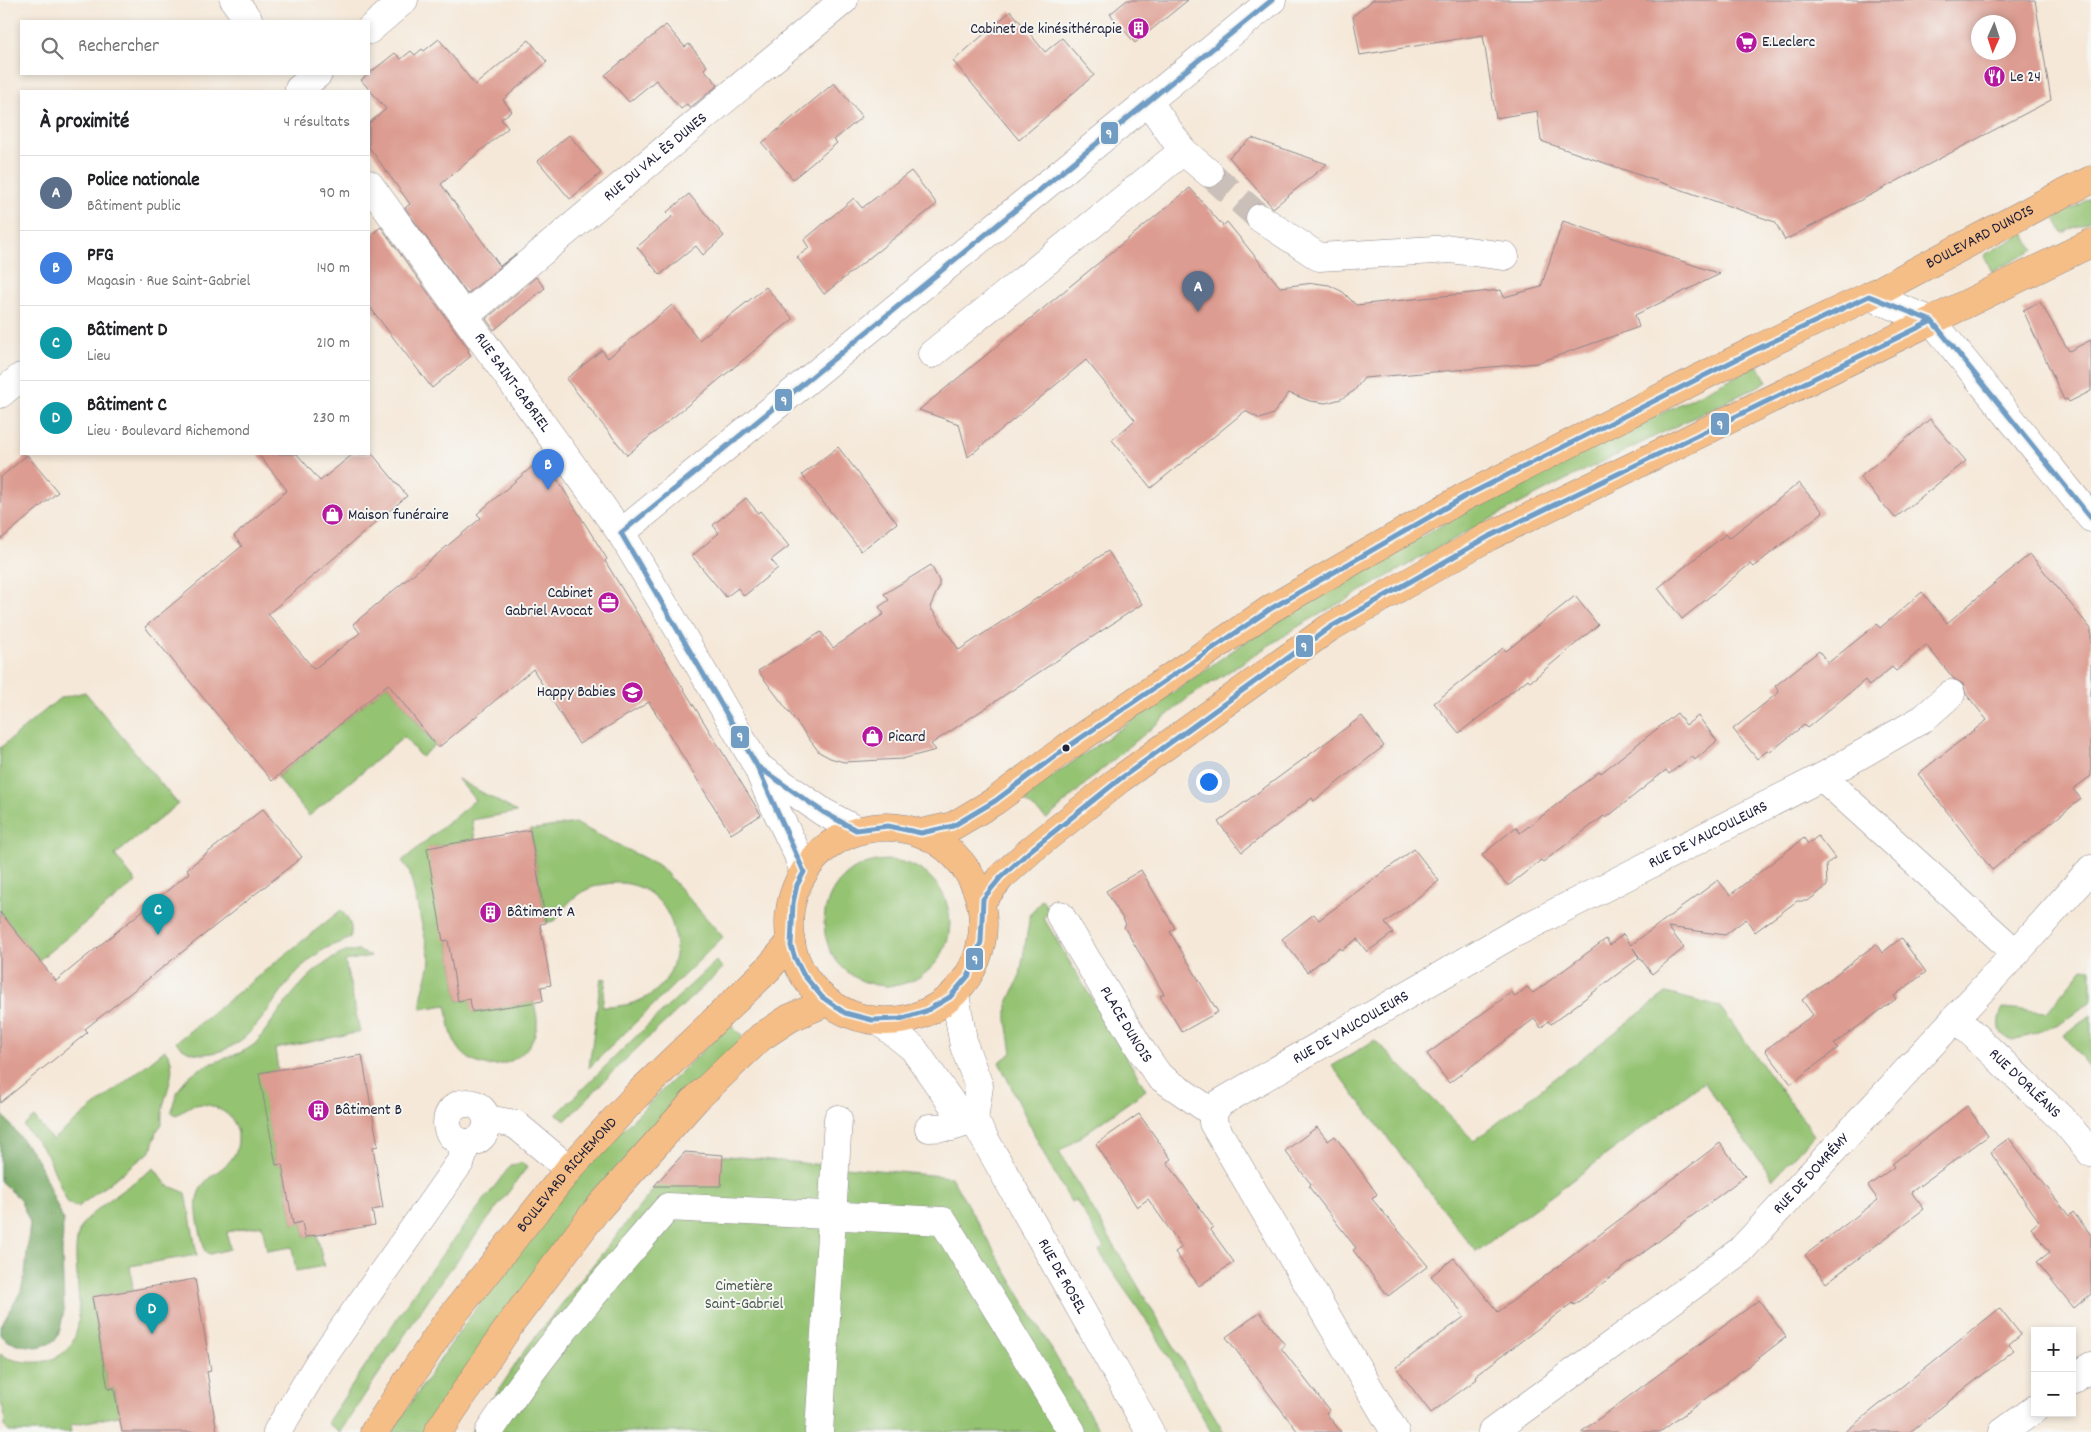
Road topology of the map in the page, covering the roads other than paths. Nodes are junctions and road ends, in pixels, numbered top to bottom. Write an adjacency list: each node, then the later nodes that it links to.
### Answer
1 (234, 0): 5 (street)
2 (404, 0): 6 (street)
3 (844, 0): 16 (street, RUE DU VAL ÈS DUNES)
4 (1272, 0): 7 (street)
5 (249, 20)
6 (370, 29)
7 (1148, 101): 8 (street); 22 (street)
8 (1184, 151): 9 (street); 18 (street)
9 (1209, 173)
10 (2091, 180): 15 (main road, BOULEVARD DUNOIS)
11 (370, 185): 16 (street, RUE SAINT-GABRIEL)
12 (1260, 218): 14 (street)
13 (2091, 243): 17 (main road)
14 (1505, 256)
15 (1869, 296): 17 (street); 27 (main road, BOULEVARD DUNOIS)
16 (465, 316): 22 (street, RUE SAINT-GABRIEL)
17 (1932, 321): 21 (street); 30 (main road)
18 (932, 354)
19 (20, 378): 20 (street)
20 (0, 394)
21 (2091, 518)
22 (621, 533): 24 (street, RUE SAINT-GABRIEL)
23 (1951, 694): 25 (street, RUE DE VAUCOULEURS)
24 (757, 766): 26 (street, RUE SAINT-GABRIEL); 29 (street, RUE SAINT-GABRIEL)
25 (1822, 777): 33 (street); 38 (street, RUE DE VAUCOULEURS)
26 (856, 830): 27 (main road); 29 (main road)
27 (921, 833): 30 (main road)
28 (2091, 869): 33 (street, RUE DE DOMRÉMY)
29 (804, 872): 32 (main road)
30 (983, 898): 34 (main road)
31 (1060, 915): 38 (street, PLACE DUNOIS)
32 (790, 942): 35 (main road); 45 (main road, BOULEVARD RICHEMOND)
33 (2016, 953): 36 (street, RUE DE DOMRÉMY)
34 (955, 994): 37 (main road); 41 (street)
35 (827, 1002): 37 (main road); 52 (main road)
36 (1956, 1018): 44 (street, RUE D'ORLÉANS); 58 (street, RUE DE DOMRÉMY)
37 (879, 1021): 41 (street, RUE DE ROSEL)
38 (1213, 1113): 57 (street)
39 (487, 1119): 43 (street); 43 (street); 45 (street)
40 (838, 1120): 46 (street)
41 (974, 1120): 42 (street); 56 (street, RUE DE ROSEL)
42 (930, 1128)
43 (466, 1143): 50 (street)
44 (2091, 1153)
45 (570, 1168): 51 (main road, BOULEVARD RICHEMOND)
46 (831, 1216): 53 (street); 54 (street); 55 (street)
47 (2091, 1366): 48 (street)
48 (2076, 1378)
49 (2031, 1412): 59 (street)
50 (277, 1432)
51 (374, 1432)
52 (438, 1432)
53 (489, 1432)
54 (819, 1432)
55 (1072, 1432)
56 (1150, 1432)
57 (1395, 1432)
58 (1492, 1432)
59 (2003, 1432)

